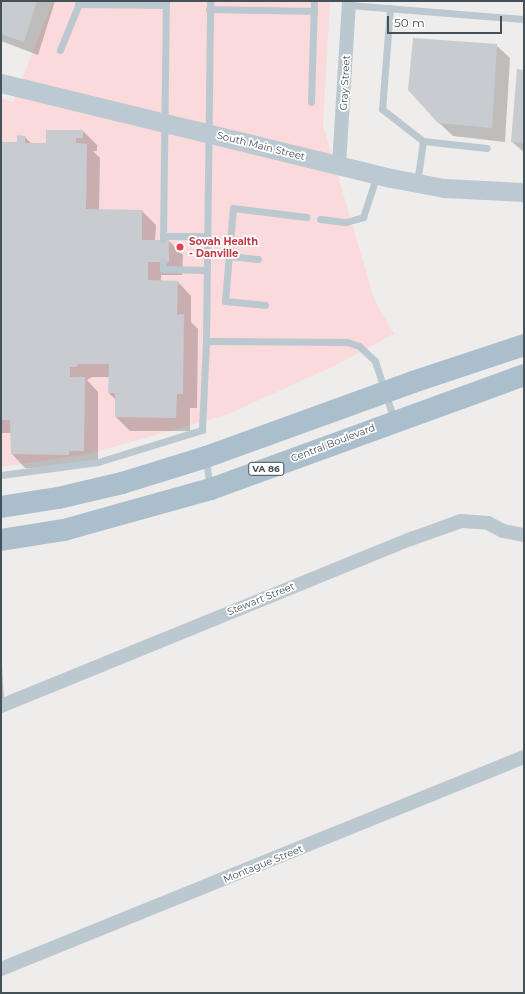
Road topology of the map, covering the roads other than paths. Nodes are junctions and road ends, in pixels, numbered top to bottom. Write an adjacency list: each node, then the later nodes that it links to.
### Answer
1 (210, 1): 7 (lane)
2 (314, 1): 8 (lane)
3 (79, 3): 4 (lane); 10 (lane)
4 (166, 3): 13 (lane)
5 (349, 3): 6 (lane); 17 (street, Gray Street)
6 (390, 8): 9 (lane); 15 (lane)
7 (210, 9): 8 (lane); 14 (lane)
8 (314, 11): 12 (lane)
9 (524, 19)
10 (60, 50)
11 (1, 83): 13 (street, South Main Street)
12 (311, 102)
13 (165, 121): 14 (street, South Main Street); 23 (lane)
14 (208, 134): 17 (street, South Main Street); 23 (lane)
15 (423, 141): 16 (lane); 19 (lane)
16 (487, 148)
17 (339, 165): 18 (street, South Main Street)
18 (377, 175): 19 (street, South Main Street); 22 (lane)
19 (417, 183): 20 (street, South Main Street)
20 (524, 192)
21 (306, 217): 24 (lane)
22 (320, 219)
23 (207, 236): 27 (lane)
24 (229, 256): 25 (lane); 28 (lane)
25 (258, 260)
26 (163, 262): 27 (lane)
27 (207, 270): 29 (lane)
28 (265, 305)
29 (206, 340): 32 (lane); 35 (lane)
30 (524, 344): 32 (main road)
31 (524, 375): 33 (main road, Central Boulevard / VA 86)
32 (385, 392): 33 (lane); 34 (main road)
33 (394, 420): 36 (main road, Central Boulevard / VA 86)
34 (206, 457): 36 (lane); 37 (main road)
35 (1, 475)
36 (211, 489): 39 (main road, Central Boulevard / VA 86)
37 (1, 507)
38 (524, 535): 40 (street, Stewart Street)
39 (1, 540)
40 (1, 706)
41 (524, 757): 42 (street, Montague Street)
42 (1, 969)

